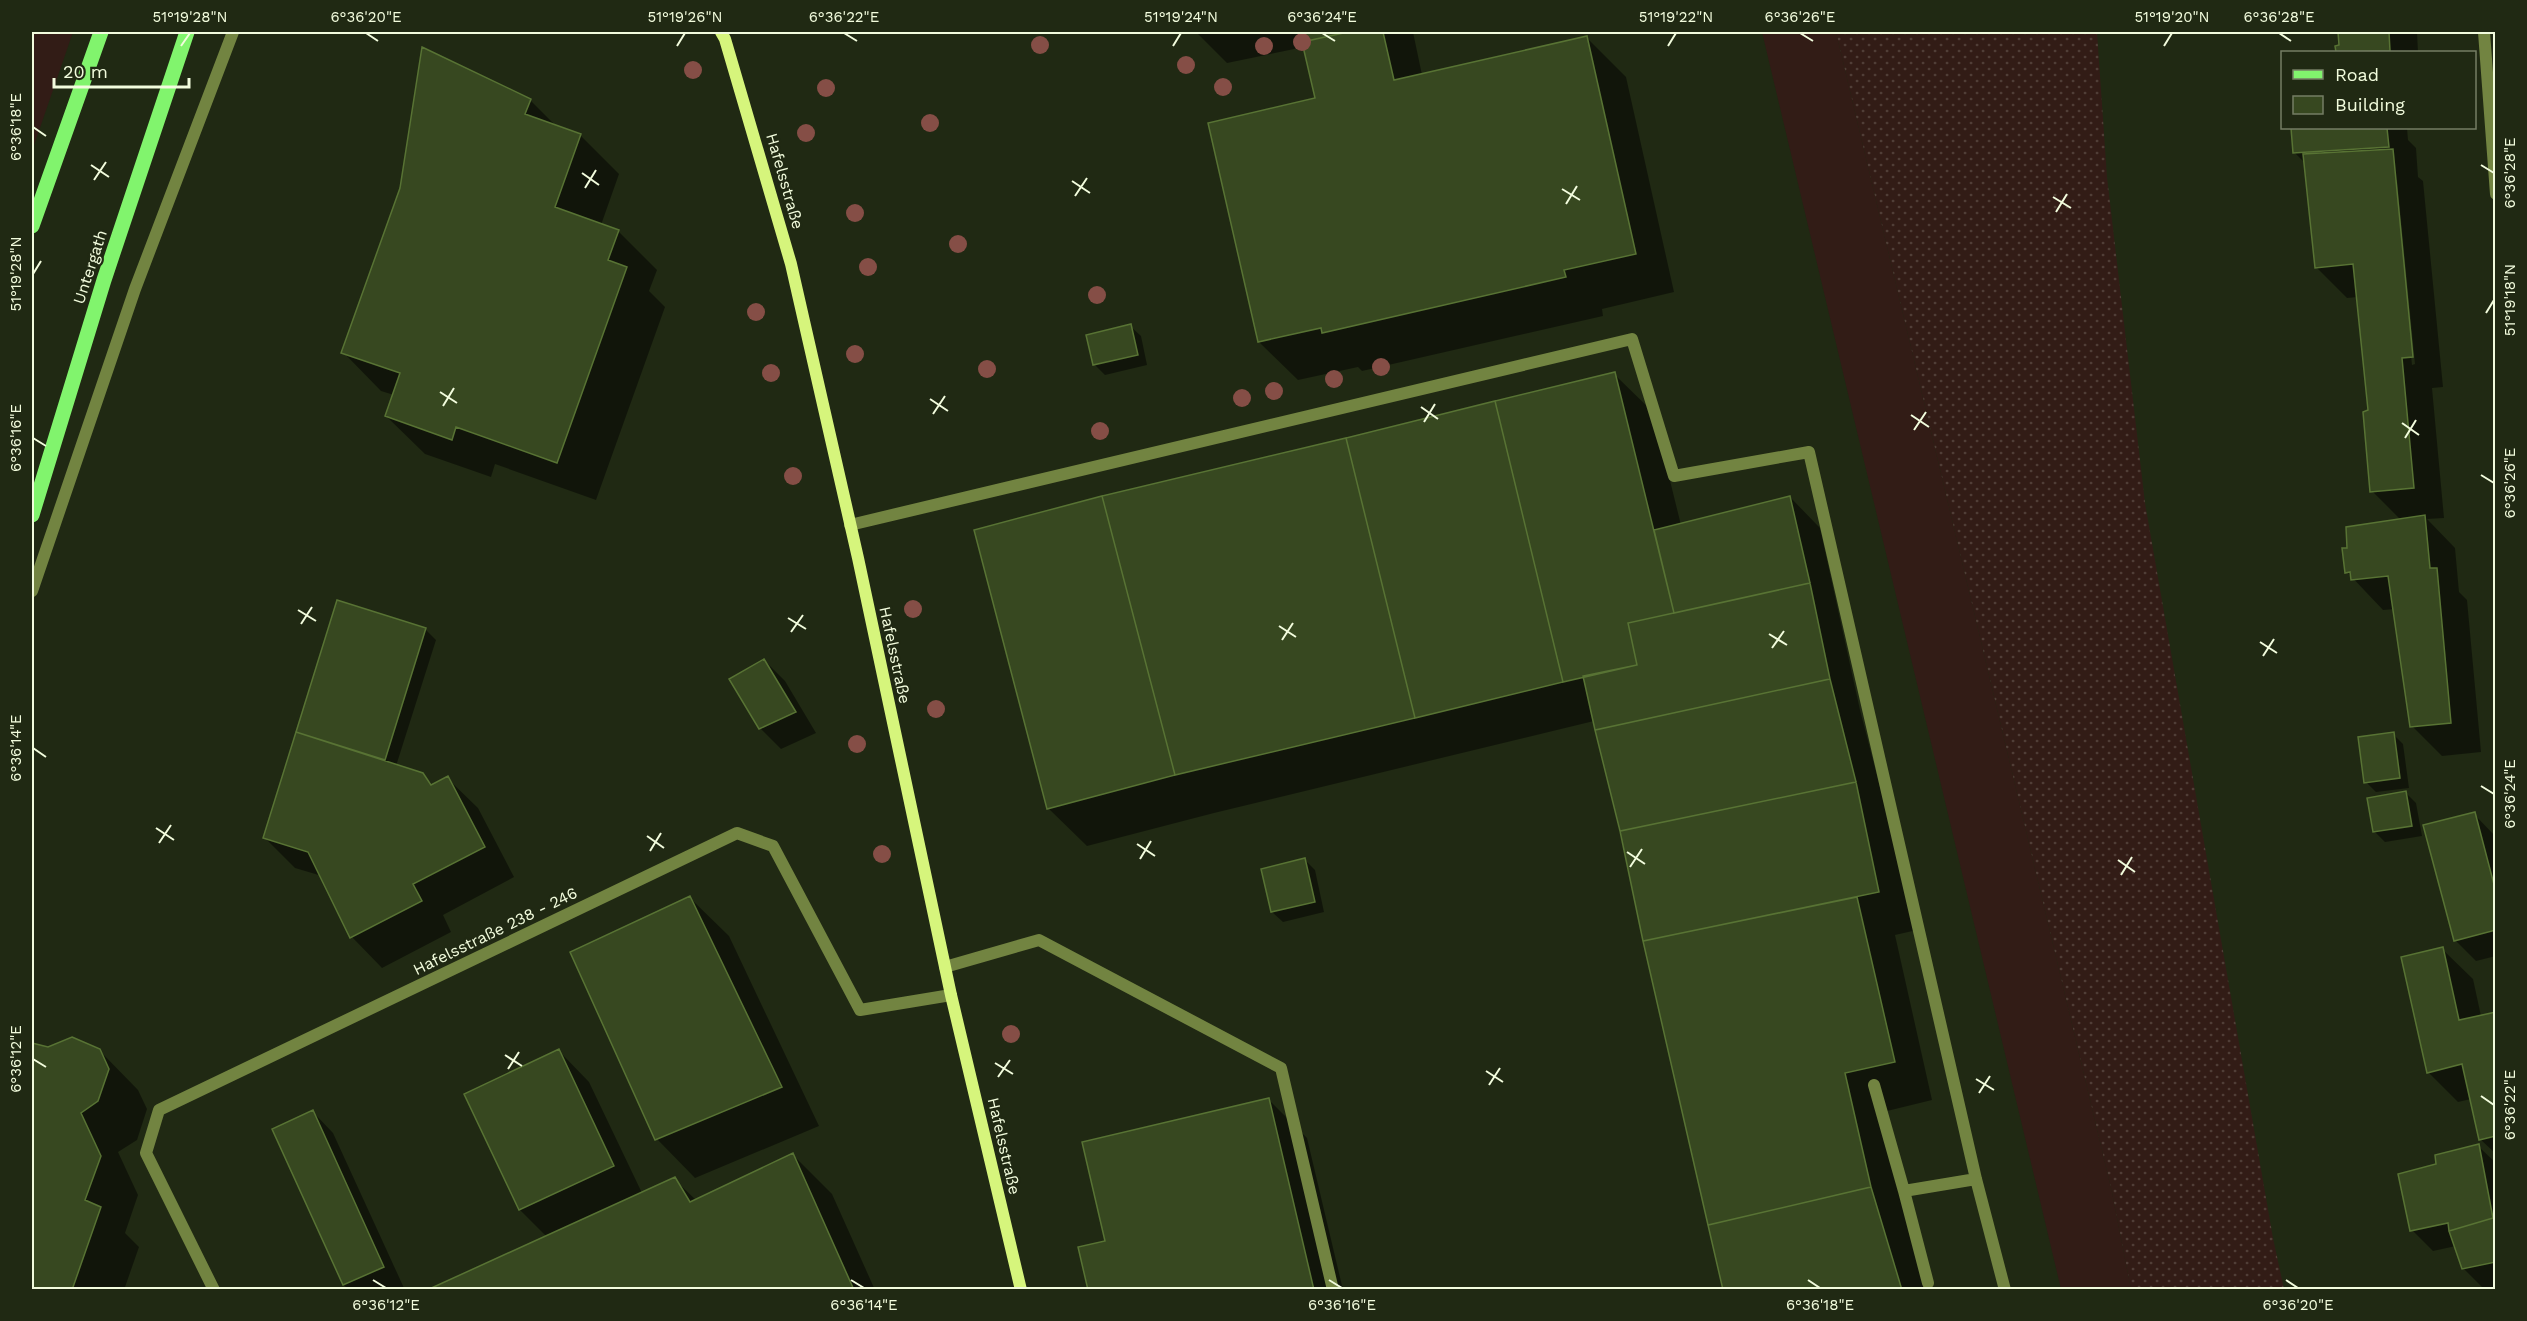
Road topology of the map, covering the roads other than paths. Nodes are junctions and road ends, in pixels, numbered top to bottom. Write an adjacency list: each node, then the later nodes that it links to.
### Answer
1 (101, 32): 7 (main road)
2 (188, 32): 8 (main road, Untergath)
3 (233, 32): 10 (street)
4 (2484, 32): 6 (street)
5 (723, 34): 9 (main road, Hafelsstraße)
6 (2496, 194)
7 (32, 226)
8 (32, 515)
9 (850, 525): 11 (main road, Hafelsstraße); 14 (street)
10 (32, 591)
11 (945, 967): 12 (main road, Hafelsstraße); 19 (street)
12 (951, 995): 17 (street, Hafelsstraße 238 - 246); 18 (main road, Hafelsstraße)
13 (1874, 1085): 15 (street)
14 (1976, 1179): 15 (street); 20 (street)
15 (1904, 1191): 16 (street)
16 (1928, 1283)
17 (214, 1290)
18 (1021, 1290)
19 (1333, 1290)
20 (2005, 1290)

